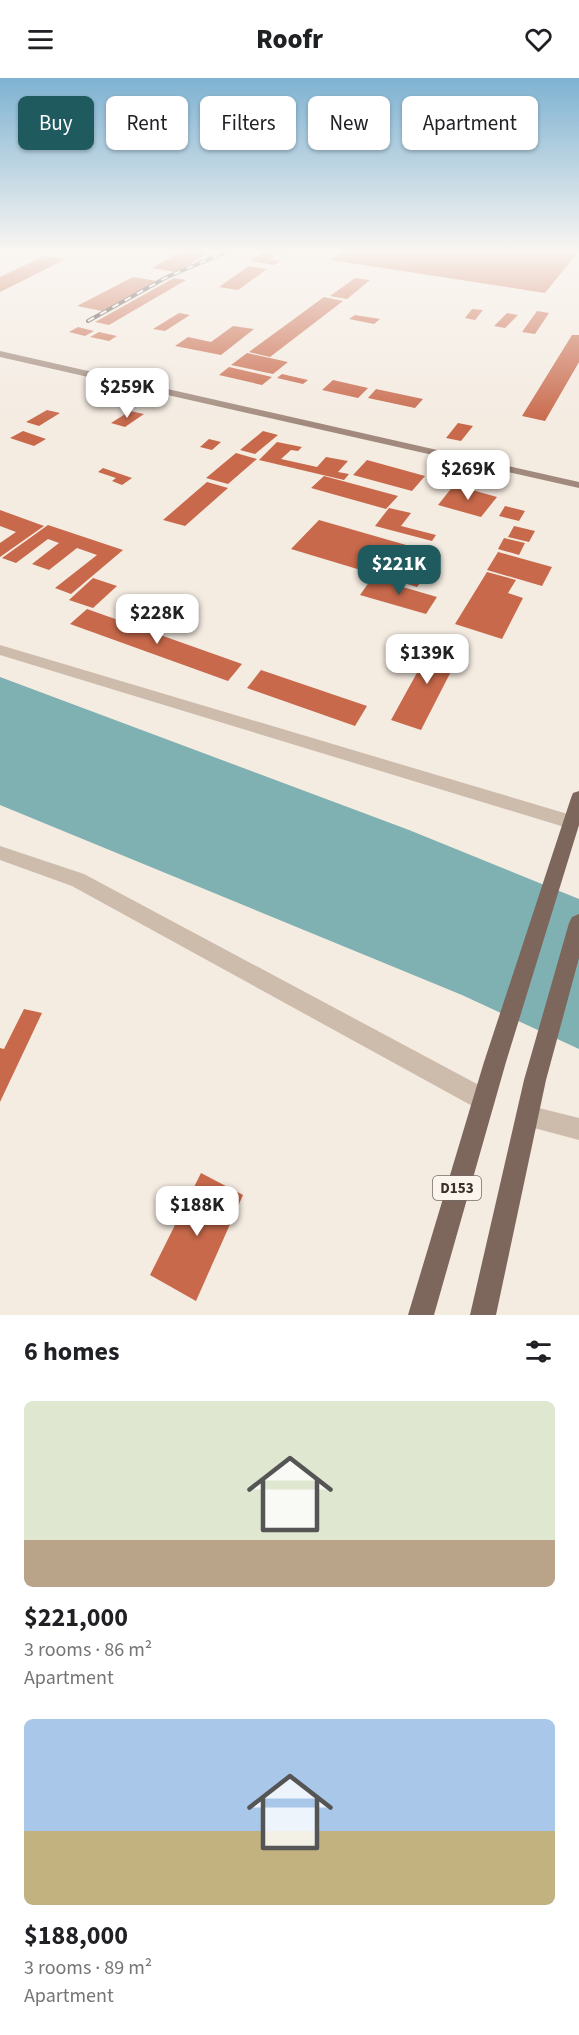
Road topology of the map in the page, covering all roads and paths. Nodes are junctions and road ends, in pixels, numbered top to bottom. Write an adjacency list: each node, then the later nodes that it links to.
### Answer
1 (0, 354): 2 (main road)
2 (579, 485)
3 (0, 650): 5 (street)
4 (579, 798): 5 (main road, D153)
5 (568, 831): 8 (main road, D153)
6 (0, 853): 8 (street)
7 (579, 923): 9 (main road)
8 (484, 1100): 11 (main road, D153)
9 (527, 1116): 10 (street); 12 (main road)
10 (579, 1129)
11 (421, 1315)
12 (483, 1315)

